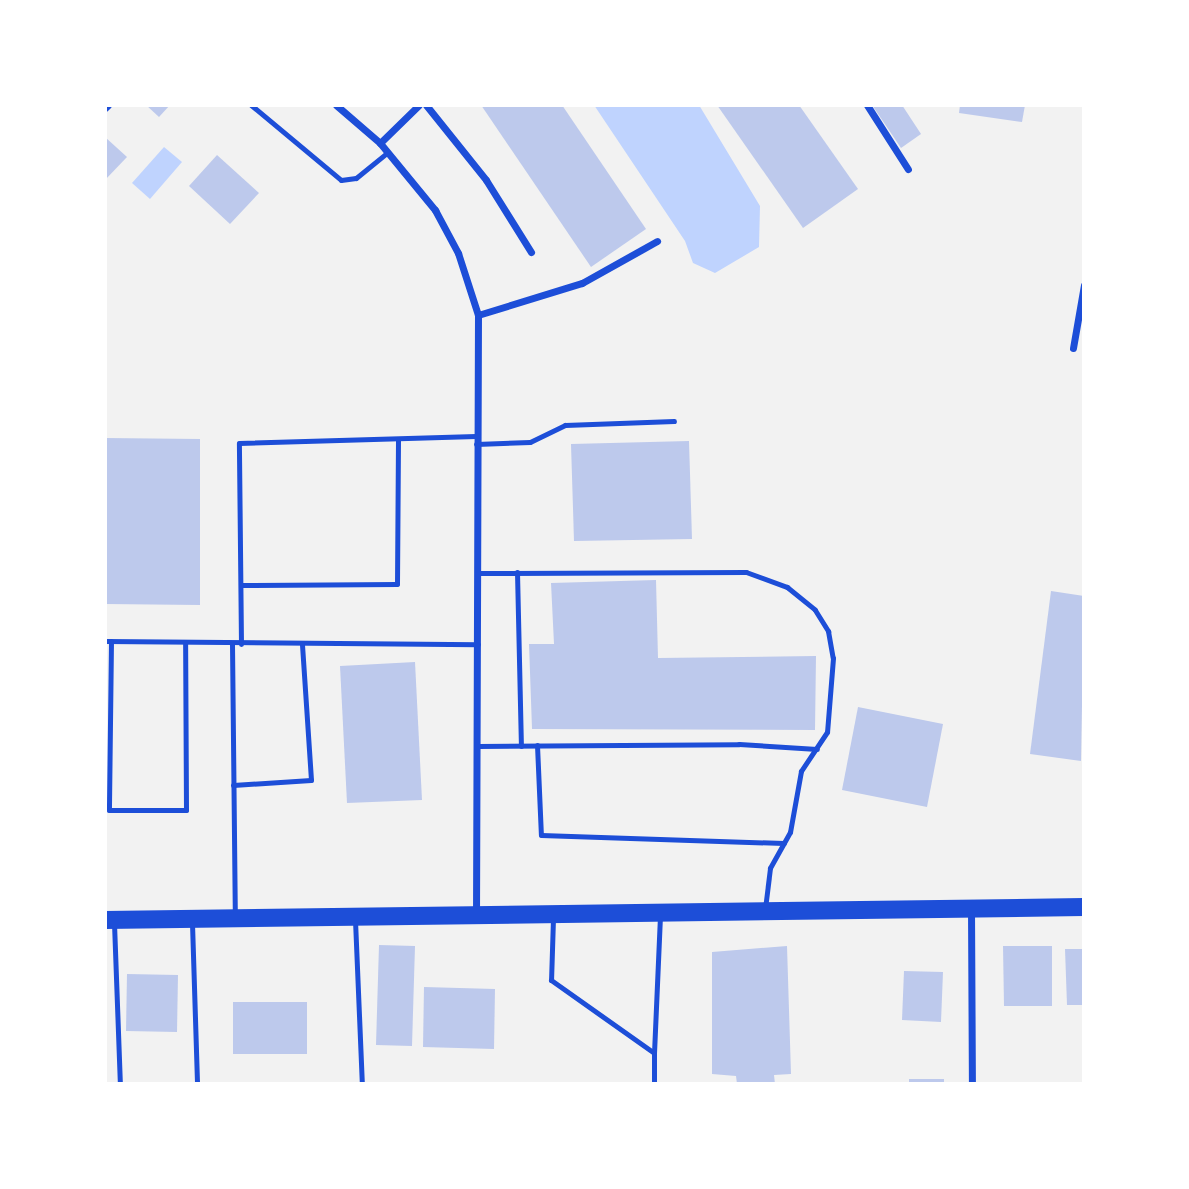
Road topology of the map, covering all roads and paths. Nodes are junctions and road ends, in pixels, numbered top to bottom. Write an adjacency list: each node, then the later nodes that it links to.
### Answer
1 (251, 105): 7 (lane)
2 (336, 105): 6 (street)
3 (419, 105): 6 (street)
4 (426, 105): 10 (street)
5 (867, 105): 8 (street)
6 (380, 143): 7 (street)
7 (388, 152): 12 (street)
8 (908, 169)
9 (657, 241): 12 (street)
10 (531, 251)
11 (1084, 285): 13 (street)
12 (478, 315): 16 (street)
13 (1073, 348)
14 (674, 421): 16 (lane)
15 (398, 439): 16 (lane); 19 (lane); 19 (lane)
16 (476, 440): 18 (street)
17 (517, 572): 18 (lane); 28 (lane); 29 (lane)
18 (477, 573): 25 (street)
19 (241, 585): 23 (lane)
20 (108, 641): 21 (lane); 21 (lane)
21 (185, 643): 22 (lane)
22 (232, 644): 23 (lane); 30 (lane)
23 (241, 644): 24 (lane)
24 (302, 644): 25 (lane); 30 (lane)
25 (478, 644): 27 (street)
26 (537, 745): 28 (lane); 29 (lane); 31 (lane)
27 (478, 746): 28 (lane); 37 (street)
28 (521, 746)
29 (818, 749): 31 (lane)
30 (233, 785): 39 (lane)
31 (784, 843): 34 (lane)
32 (1084, 907): 33 (main road)
33 (971, 909): 34 (main road); 47 (street)
34 (765, 910): 36 (main road)
35 (554, 911): 36 (main road); 37 (main road); 42 (lane)
36 (660, 911): 42 (lane)
37 (476, 912): 38 (main road)
38 (355, 913): 39 (main road); 45 (lane)
39 (235, 917): 40 (main road)
40 (192, 918): 41 (main road); 44 (lane)
41 (109, 920): 43 (lane)
42 (654, 1053): 46 (lane)
43 (120, 1084)
44 (197, 1084)
45 (362, 1084)
46 (654, 1084)
47 (972, 1084)

